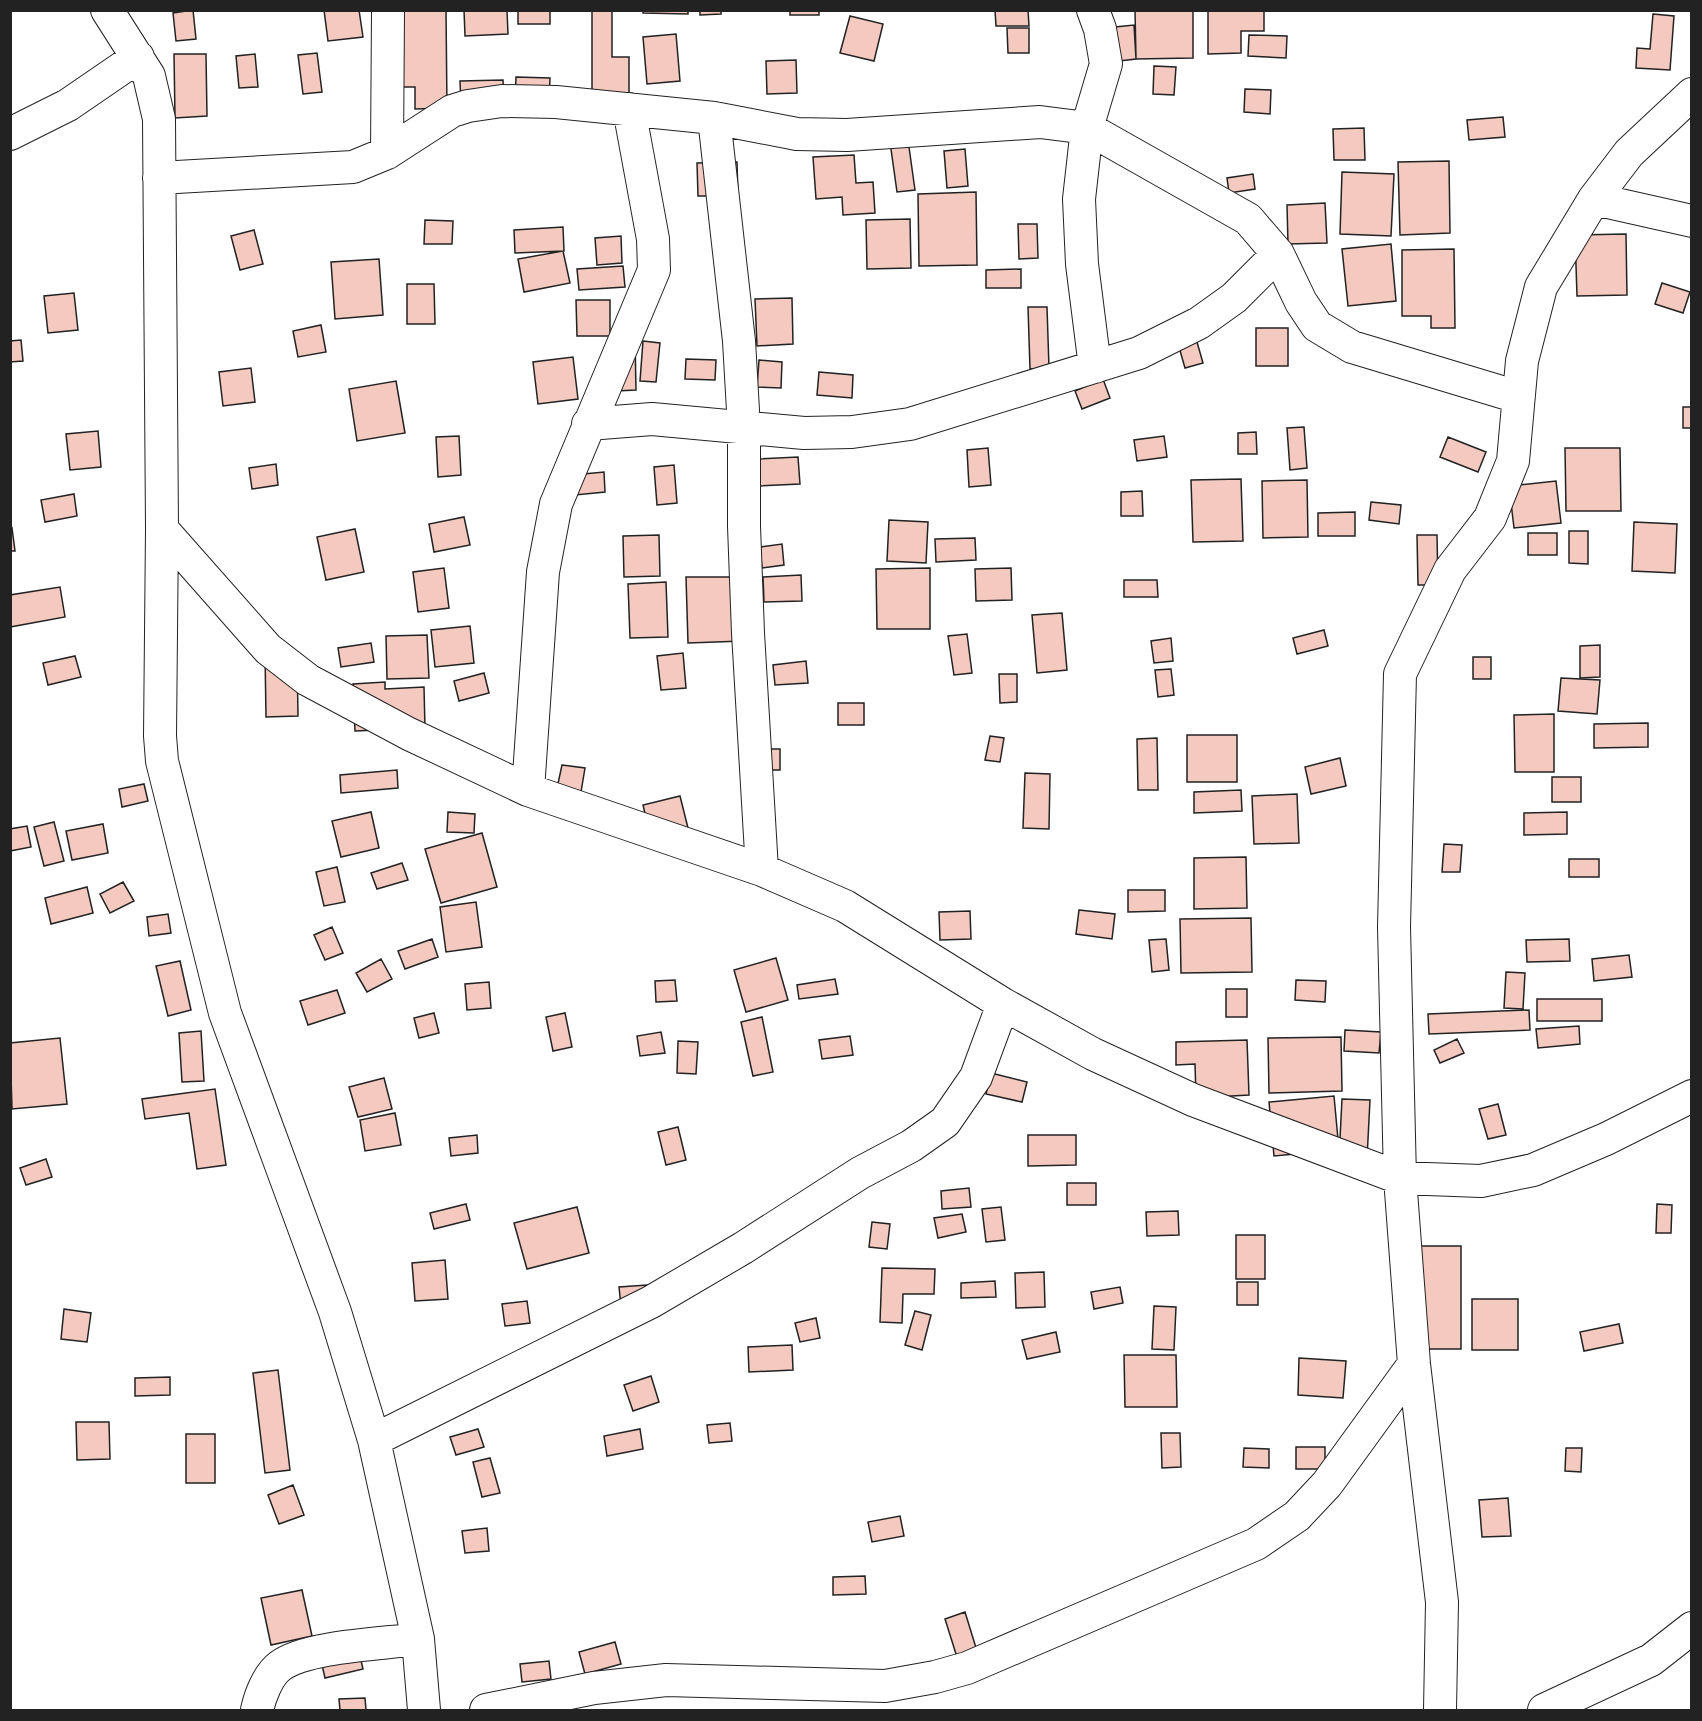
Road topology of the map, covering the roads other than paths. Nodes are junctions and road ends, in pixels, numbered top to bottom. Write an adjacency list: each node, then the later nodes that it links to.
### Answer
1 (107, 10): 4 (street)
2 (388, 10): 10 (street)
3 (1093, 10): 8 (street)
4 (138, 57): 9 (street); 11 (street)
5 (1692, 94): 12 (street)
6 (628, 109): 7 (street); 10 (street); 17 (street)
7 (714, 118): 8 (street); 18 (street)
8 (1087, 128): 14 (street); 15 (street)
9 (10, 134)
10 (387, 153): 11 (street)
11 (159, 178): 19 (street)
12 (1594, 199): 13 (street); 16 (street)
13 (1692, 221)
14 (1278, 254): 15 (street); 16 (street)
15 (1095, 367): 18 (street)
16 (1518, 397): 24 (street)
17 (588, 424): 18 (street); 20 (street)
18 (744, 428): 21 (street)
19 (162, 529): 20 (street); 26 (street)
20 (528, 789): 21 (street)
21 (762, 870): 22 (street)
22 (1003, 1004): 24 (street); 26 (street)
23 (1692, 1096): 24 (street)
24 (1400, 1178): 25 (street)
25 (1414, 1364): 31 (street); 32 (street)
26 (374, 1440): 28 (street)
27 (1692, 1628): 33 (street)
28 (418, 1639): 29 (street); 30 (street)
29 (257, 1710)
30 (424, 1710)
31 (486, 1710)
32 (1440, 1710)
33 (1544, 1710)

